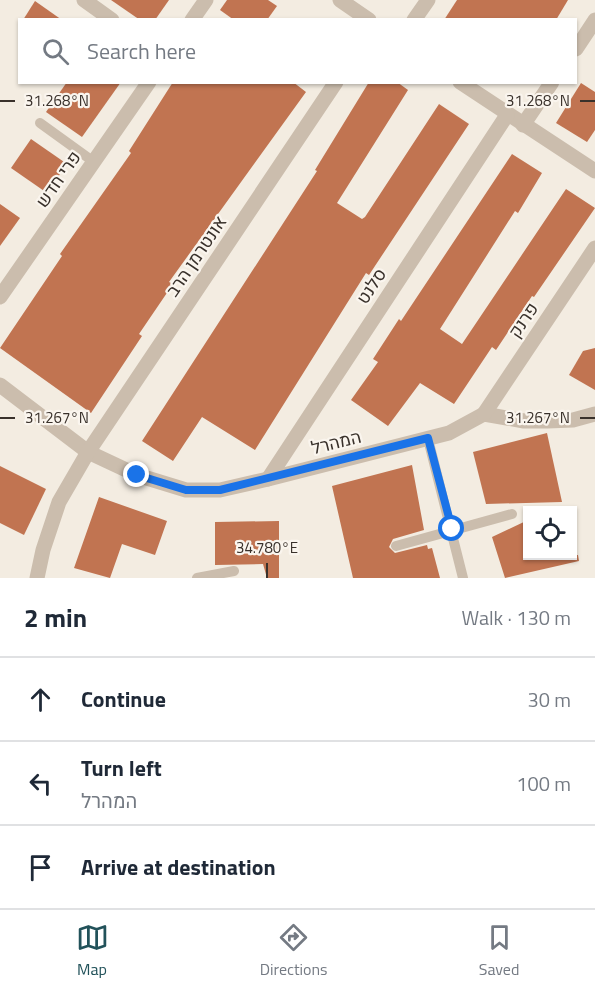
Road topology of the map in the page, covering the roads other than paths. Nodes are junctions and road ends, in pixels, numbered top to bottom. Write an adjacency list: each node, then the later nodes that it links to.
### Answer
1 (84, 0): 5 (street)
2 (206, 0): 6 (street)
3 (340, 0): 7 (street)
4 (428, 0): 8 (street)
5 (109, 18)
6 (193, 18)
7 (366, 18)
8 (415, 18)
9 (595, 21): 10 (street)
10 (577, 48)
11 (147, 84): 18 (street, פרי חדש)
12 (335, 84): 26 (street, אונטרמן הרב)
13 (463, 84): 15 (street)
14 (551, 84): 17 (street)
15 (507, 115): 17 (street); 27 (street, סלנט)
16 (40, 123): 18 (lane)
17 (523, 125): 19 (street)
18 (94, 162): 21 (street, פרי חדש)
19 (595, 171)
20 (595, 248): 23 (street, פרנק)
21 (0, 297)
22 (0, 385): 26 (street, המהרל)
23 (484, 414): 24 (street); 25 (street, המהרל)
24 (595, 414)
25 (428, 438): 27 (street, המהרל); 29 (lane)
26 (88, 452): 27 (street, המהרל); 32 (street, אונטרמן הרב)
27 (268, 479)
28 (512, 514): 29 (lane)
29 (452, 529): 30 (lane); 34 (lane)
30 (396, 546)
31 (234, 571): 33 (lane)
32 (37, 578)
33 (197, 578)
34 (463, 578)

